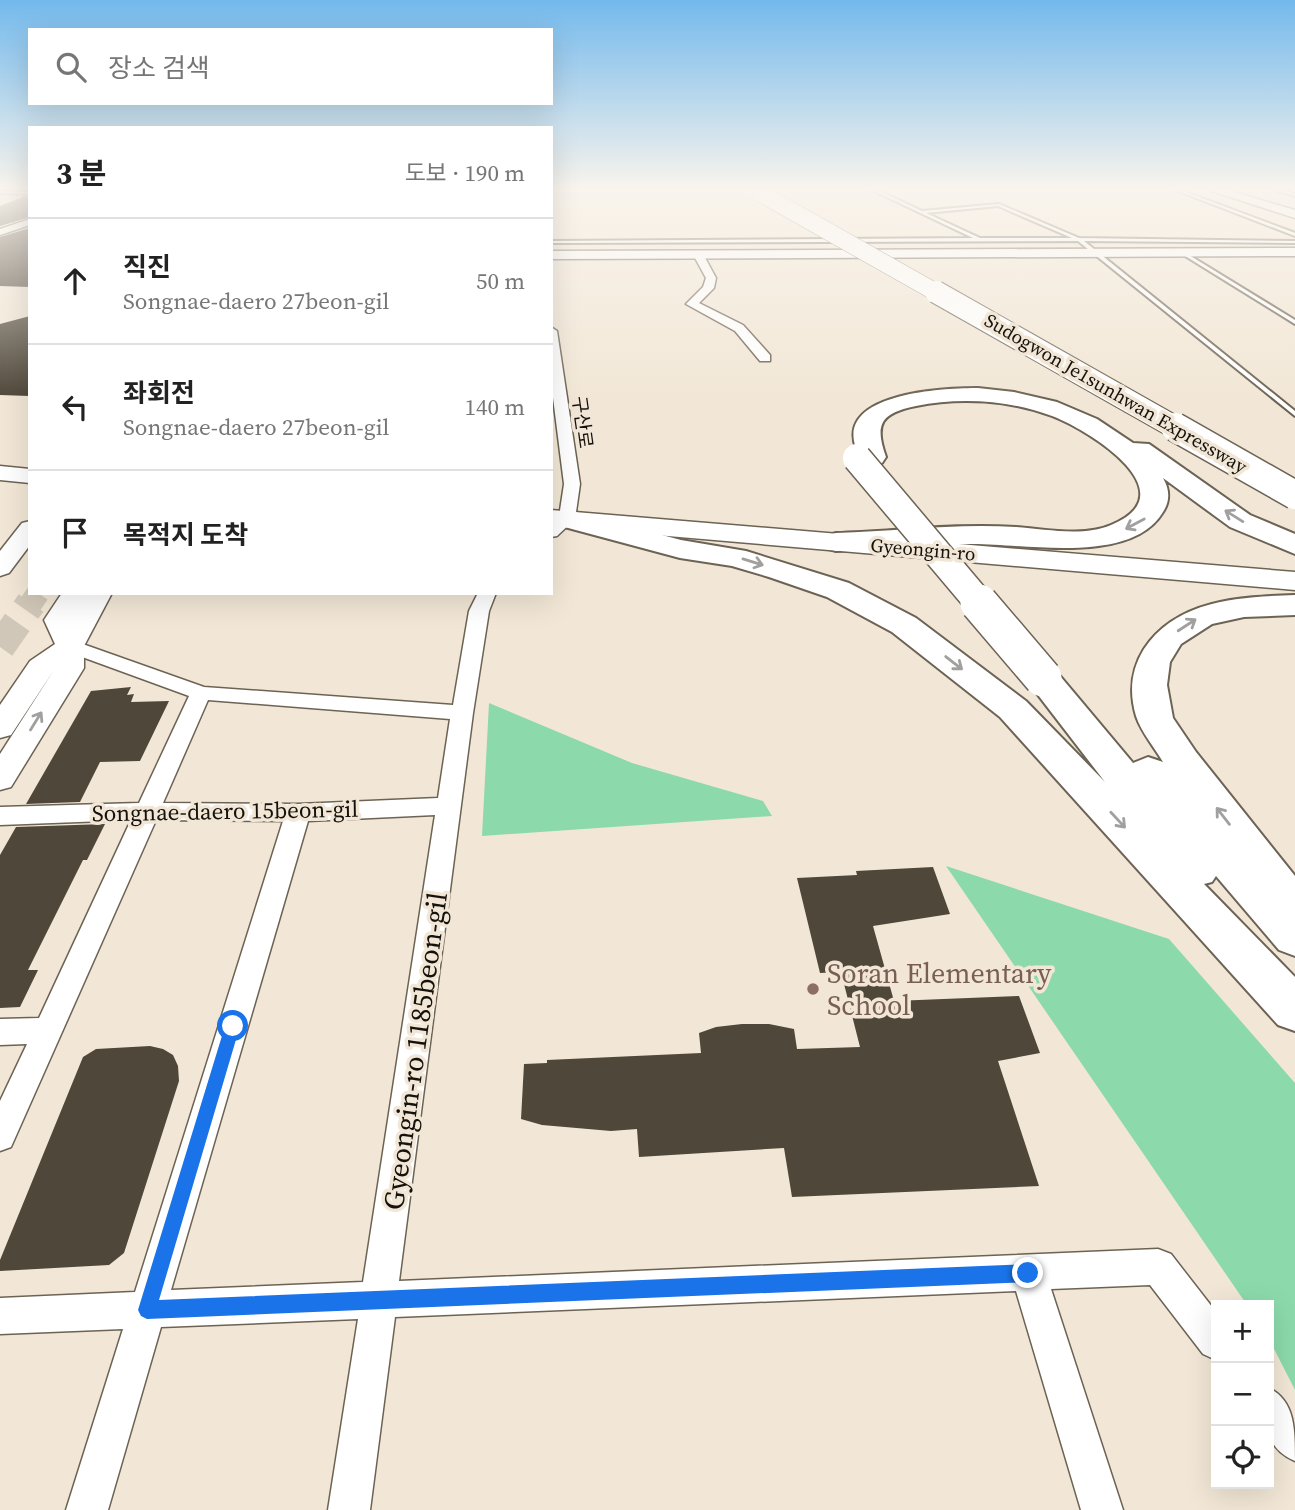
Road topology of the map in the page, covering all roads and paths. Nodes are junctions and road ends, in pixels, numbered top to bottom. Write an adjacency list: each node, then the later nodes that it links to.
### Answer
1 (701, 259): 9 (street)
2 (878, 259): 14 (highway, Sudogwon Je1sunhwan Expressway, bridge)
3 (913, 259): 7 (highway, Sudogwon Je1sunhwan Expressway)
4 (1105, 259): 10 (lane)
5 (1194, 259): 6 (lane)
6 (1295, 322)
7 (1054, 335)
8 (553, 346): 15 (street, 구산로)
9 (765, 358)
10 (1295, 414)
11 (865, 457): 17 (highway, one-way to 17); 18 (highway, one-way to 11); 28 (highway, bridge)
12 (0, 473): 13 (main road)
13 (28, 476)
14 (1295, 495)
15 (556, 523): 17 (main road, Gyeongin-ro); 40 (highway, one-way to 40)
16 (28, 531): 20 (street)
17 (836, 542): 21 (main road, Gyeongin-ro)
18 (1295, 545)
19 (28, 553): 22 (street)
20 (0, 568)
21 (1295, 581)
22 (0, 586)
23 (74, 595): 27 (street)
24 (98, 595): 27 (street)
25 (485, 595): 30 (street, Gyeongin-ro 1185beon-gil)
26 (1295, 605): 37 (highway, one-way to 26)
27 (70, 646): 29 (street); 31 (street); 32 (street, one-way to 27)
28 (1052, 675): 38 (highway); 39 (highway)
29 (201, 693): 30 (street); 34 (street)
30 (462, 713): 33 (street, Gyeongin-ro 1185beon-gil)
31 (0, 727)
32 (0, 779)
33 (449, 806): 35 (street, Songnae-daero 15beon-gil); 45 (street, Gyeongin-ro 1185beon-gil)
34 (147, 811): 35 (street, Songnae-daero 15beon-gil); 36 (street, Songnae-daero 15beon-gil); 41 (street)
35 (298, 813): 46 (street)
36 (0, 816)
37 (1295, 908)
38 (1295, 937)
39 (1295, 993)
40 (1295, 1010)
41 (48, 1030): 42 (street); 43 (street)
42 (0, 1032)
43 (0, 1136)
44 (1028, 1273): 45 (street); 48 (street); 53 (street)
45 (379, 1300): 46 (street); 52 (street, Gyeongin-ro 1185beon-gil)
46 (147, 1310): 47 (street); 51 (street)
47 (0, 1316)
48 (1211, 1335)
49 (1274, 1414): 50 (street)
50 (1295, 1441)
51 (87, 1510)
52 (349, 1510)
53 (1102, 1510)

